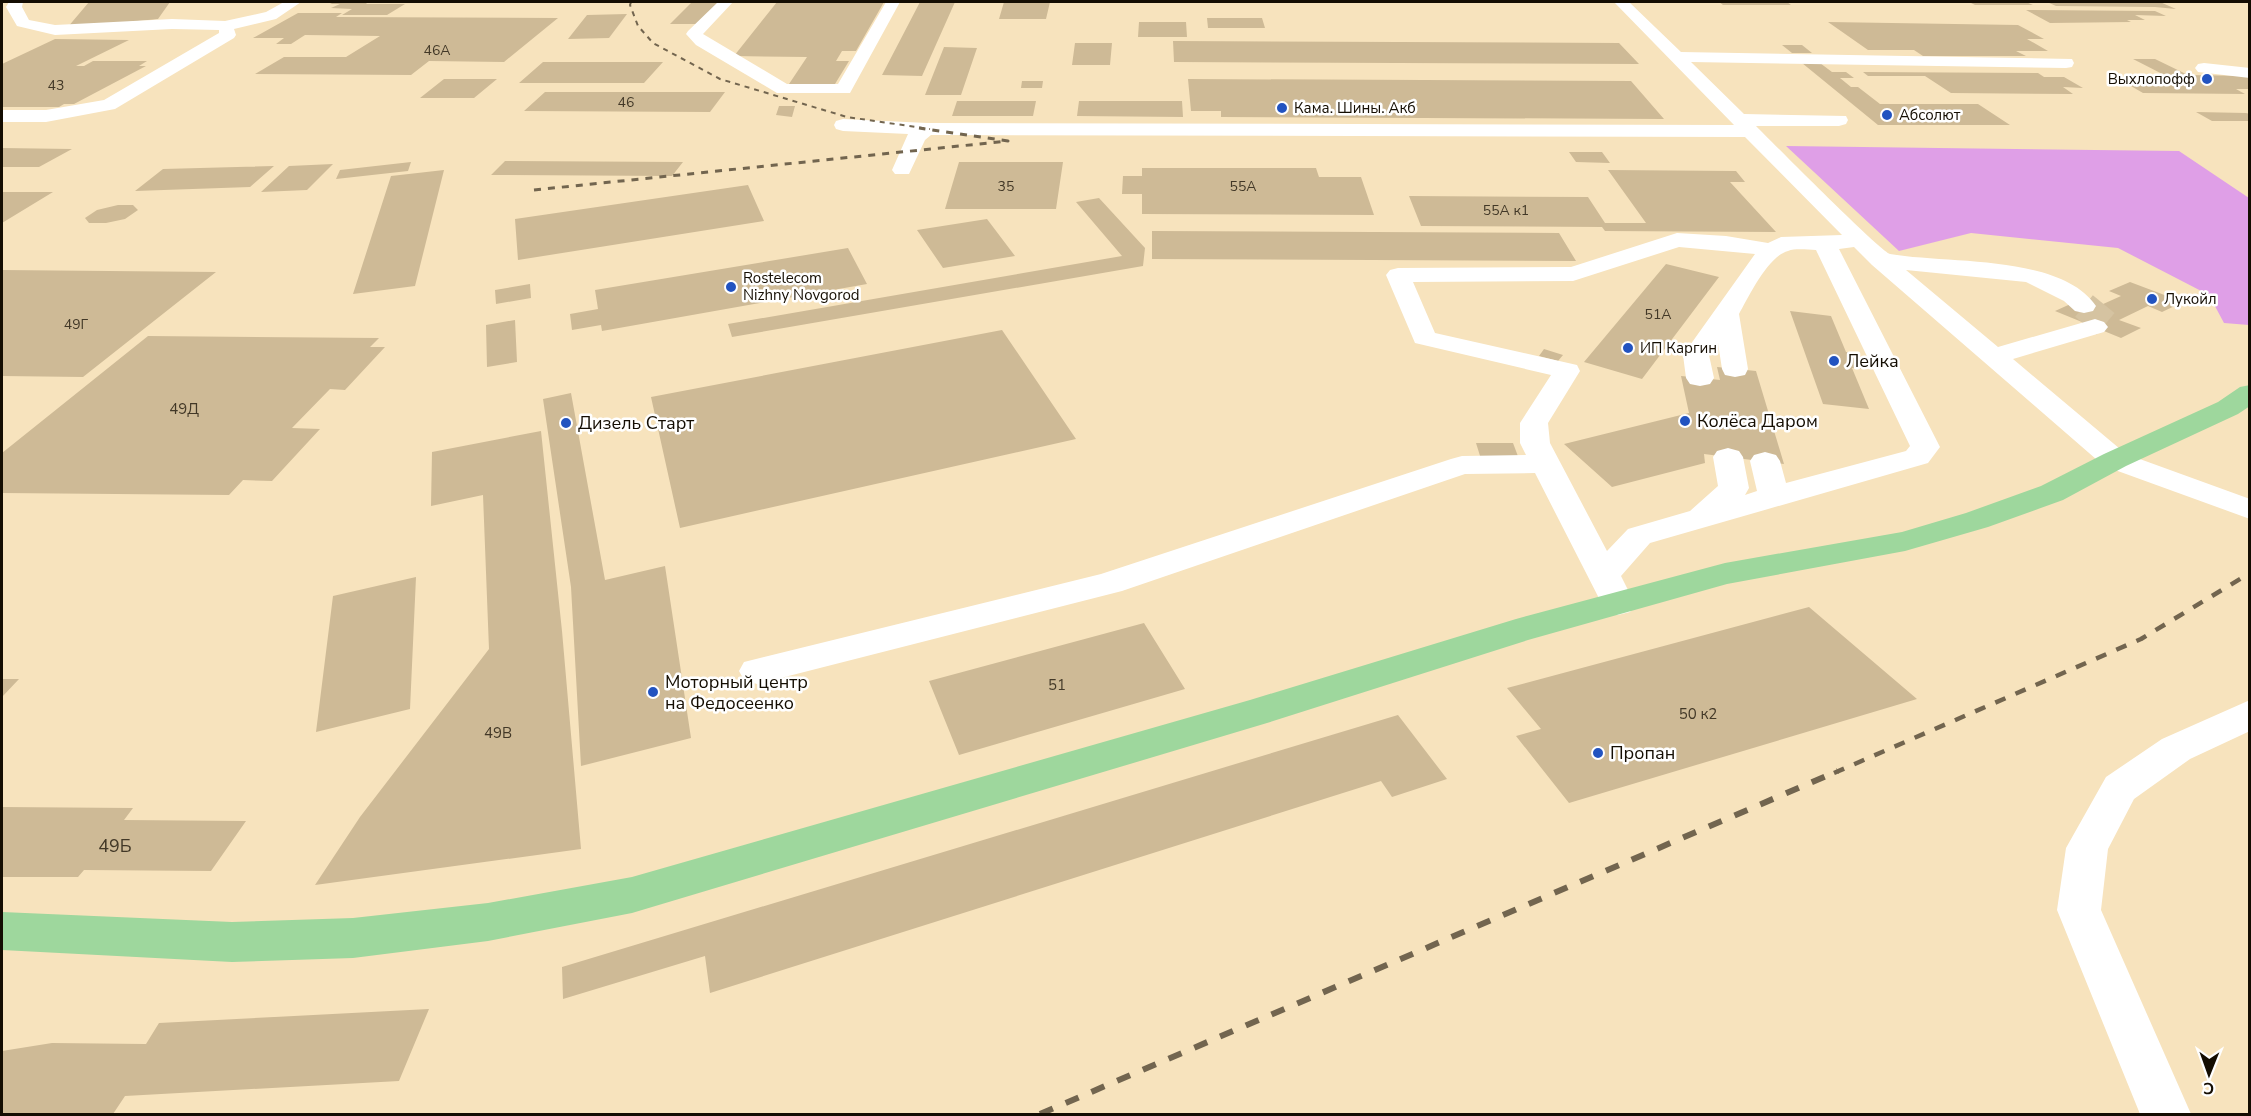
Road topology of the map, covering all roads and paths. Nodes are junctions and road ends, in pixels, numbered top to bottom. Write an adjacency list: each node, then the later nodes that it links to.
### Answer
1 (16, 2): 6 (street)
2 (294, 2): 6 (street)
3 (726, 2): 4 (street)
4 (893, 2)
5 (1621, 2): 7 (street)
6 (225, 26): 11 (street)
7 (1677, 57): 8 (street); 14 (street)
8 (2066, 63)
9 (2204, 68): 10 (street)
10 (2250, 73)
11 (2, 117)
12 (1839, 120): 14 (street)
13 (843, 125): 15 (street)
14 (1744, 125): 15 (street); 18 (street)
15 (927, 129): 16 (street)
16 (902, 170)
17 (1824, 242): 18 (street); 19 (street); 30 (street)
18 (1861, 242): 20 (street)
19 (1772, 250): 21 (street); 29 (street)
20 (1880, 260): 22 (street); 22 (street)
21 (1726, 314): 23 (street); 24 (street)
22 (1993, 357): 27 (street)
23 (1735, 369)
24 (1700, 378)
25 (2250, 393): 27 (main road)
26 (1728, 457): 32 (street)
27 (2115, 460): 31 (street); 33 (main road)
28 (1765, 461): 30 (street)
29 (1545, 464): 33 (street); 34 (street)
30 (1774, 496): 32 (street)
31 (2250, 510)
32 (1700, 518): 33 (street)
33 (1611, 589): 36 (main road)
34 (757, 671)
35 (2250, 714): 37 (street)
36 (2, 931)
37 (2165, 1114)

